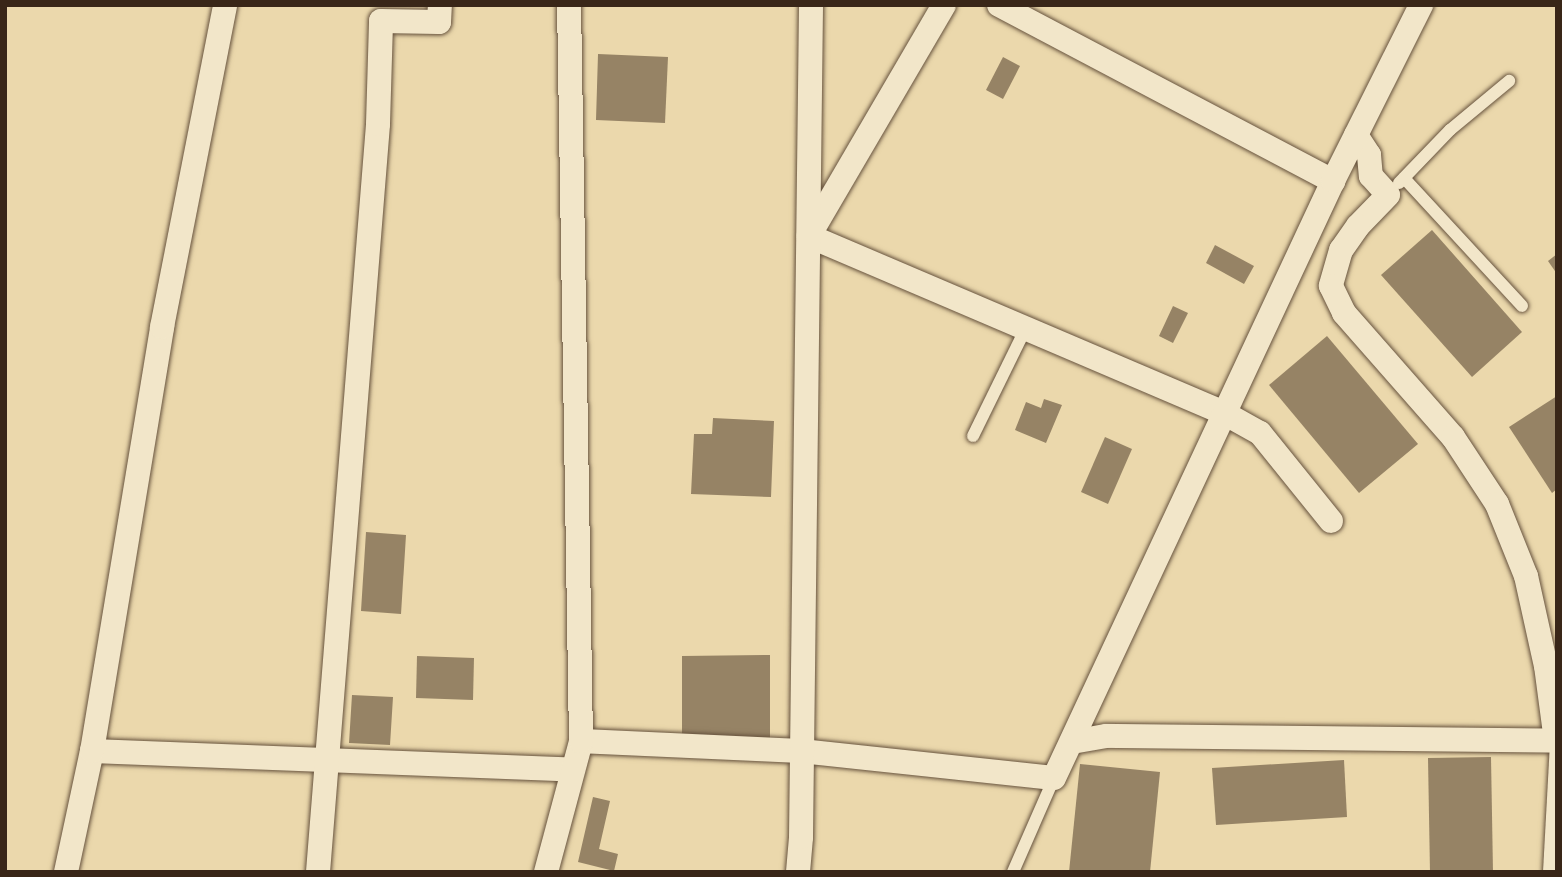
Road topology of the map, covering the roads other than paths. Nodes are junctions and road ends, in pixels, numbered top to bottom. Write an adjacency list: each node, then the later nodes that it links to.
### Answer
1 (225, 5): 21 (street)
2 (440, 5): 23 (street)
3 (569, 5): 18 (street)
4 (811, 5): 12 (street)
5 (944, 5): 12 (street)
6 (999, 5): 10 (street)
7 (1412, 9): 9 (street)
8 (1509, 81): 11 (lane)
9 (1356, 135): 10 (street); 11 (street)
10 (1333, 181): 15 (street)
11 (1396, 187): 13 (lane); 19 (street)
12 (809, 236): 14 (street); 22 (street)
13 (1522, 306)
14 (1026, 328): 15 (street); 16 (lane)
15 (1224, 413): 17 (street); 20 (street)
16 (973, 436)
17 (1331, 521)
18 (581, 741): 22 (street); 24 (street)
19 (1556, 741): 20 (street); 31 (lane)
20 (1072, 743): 25 (street)
21 (92, 751): 23 (street); 26 (street)
22 (802, 751): 25 (street); 29 (street)
23 (327, 760): 24 (street); 27 (street)
24 (571, 769): 28 (street)
25 (1054, 778): 30 (lane)
26 (66, 872)
27 (318, 872)
28 (546, 872)
29 (798, 872)
30 (1013, 872)
31 (1549, 872)

